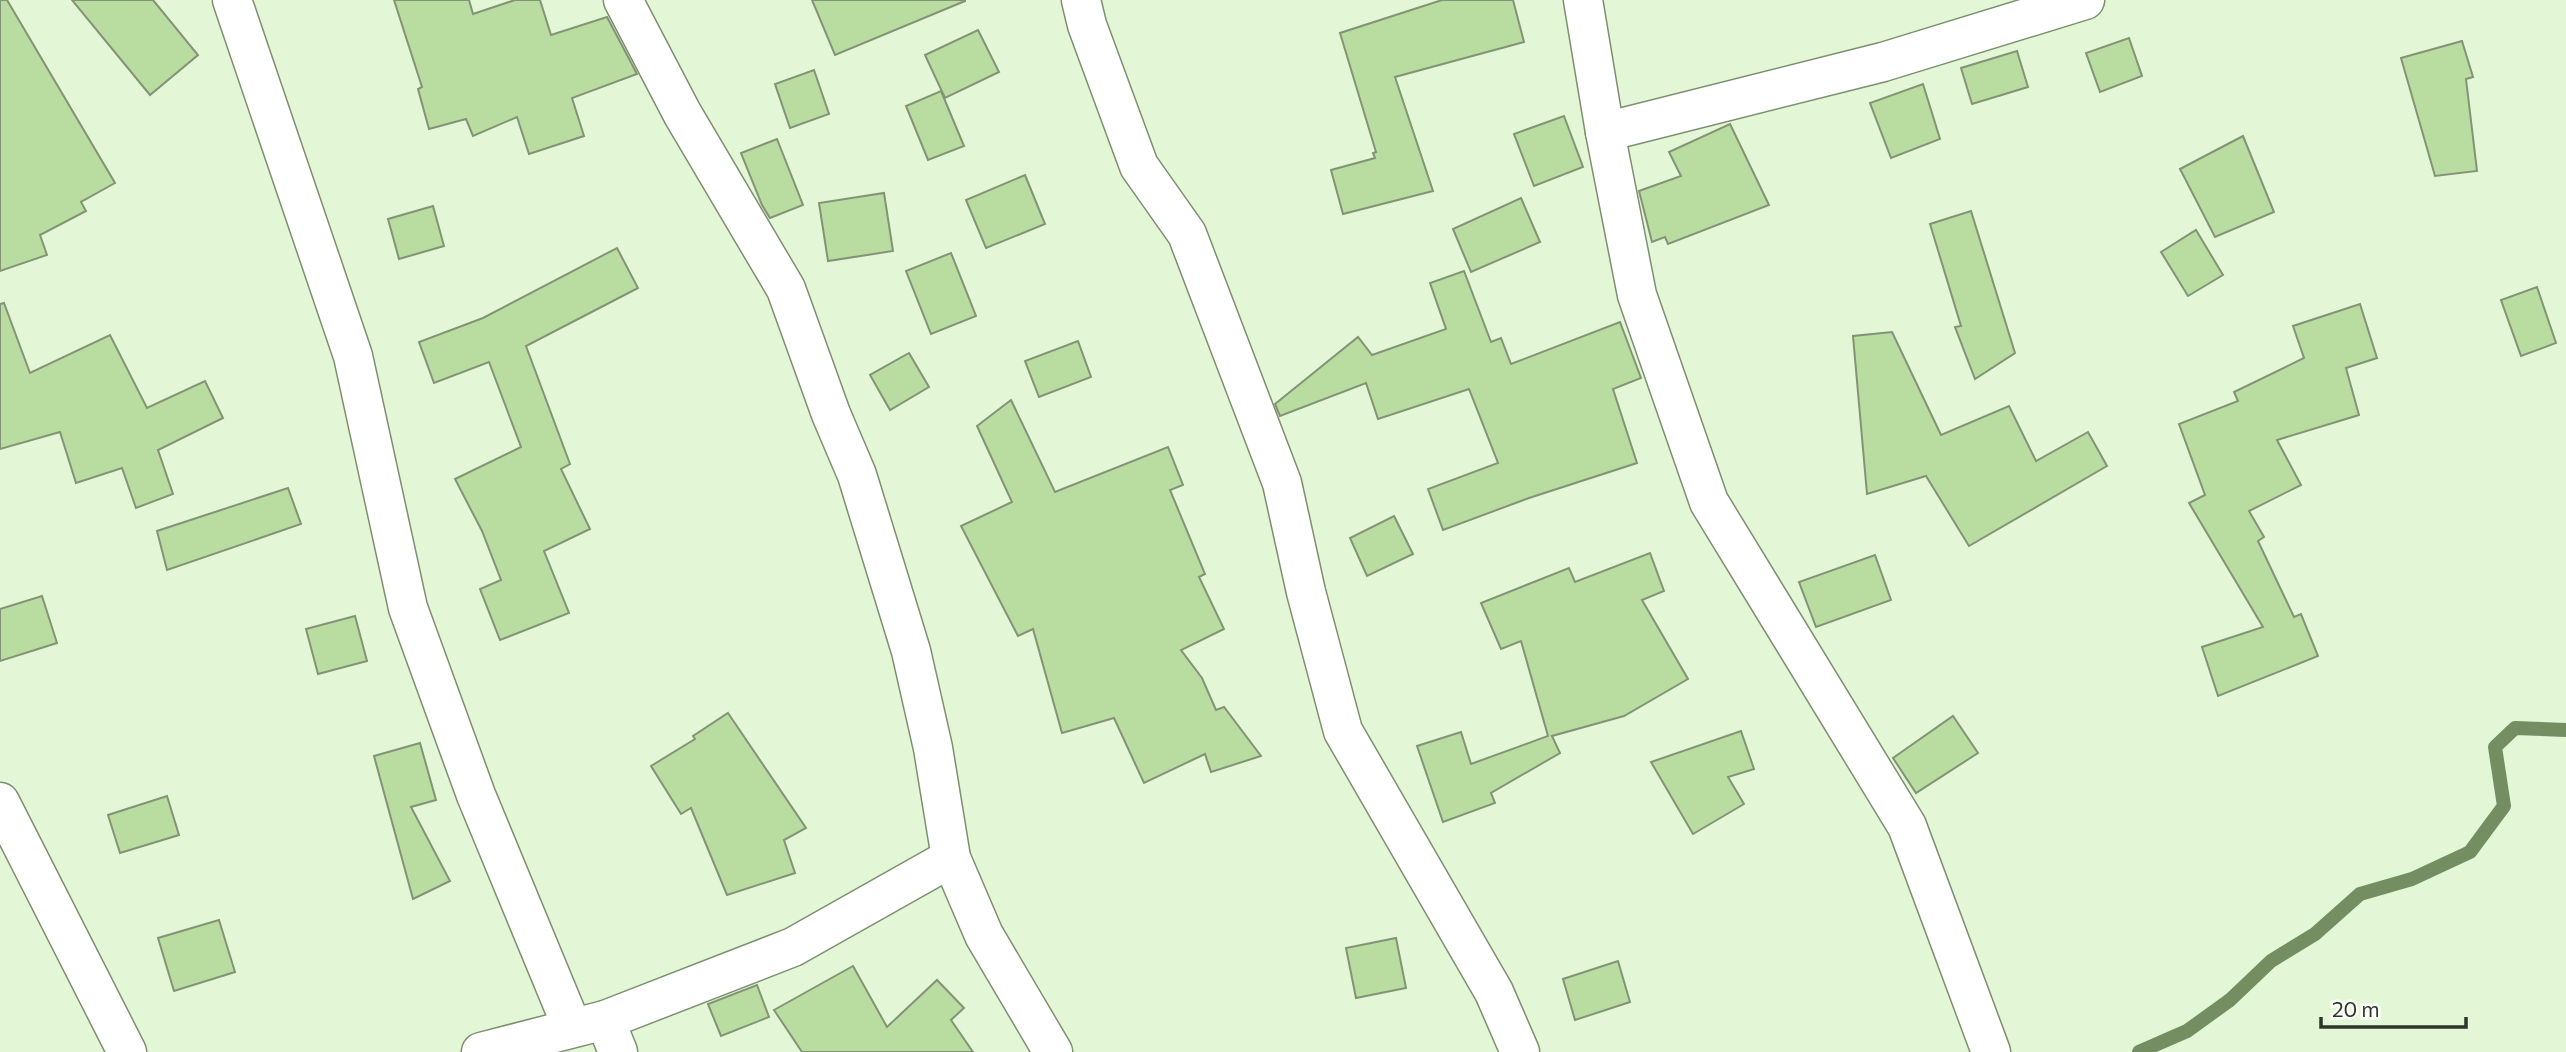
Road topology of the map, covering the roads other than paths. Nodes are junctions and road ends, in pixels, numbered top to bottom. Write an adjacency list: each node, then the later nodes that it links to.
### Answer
1 (232, 0): 10 (street)
2 (623, 0): 9 (street)
3 (1081, 0): 14 (street)
4 (1583, 0): 7 (street)
5 (2085, 0): 6 (street)
6 (2029, 7): 7 (street)
7 (1605, 132): 15 (street)
8 (0, 802): 11 (street)
9 (951, 858): 10 (street); 13 (street)
10 (598, 1033): 12 (street)
11 (127, 1052)
12 (481, 1052)
13 (1053, 1052)
14 (1520, 1052)
15 (1991, 1052)

